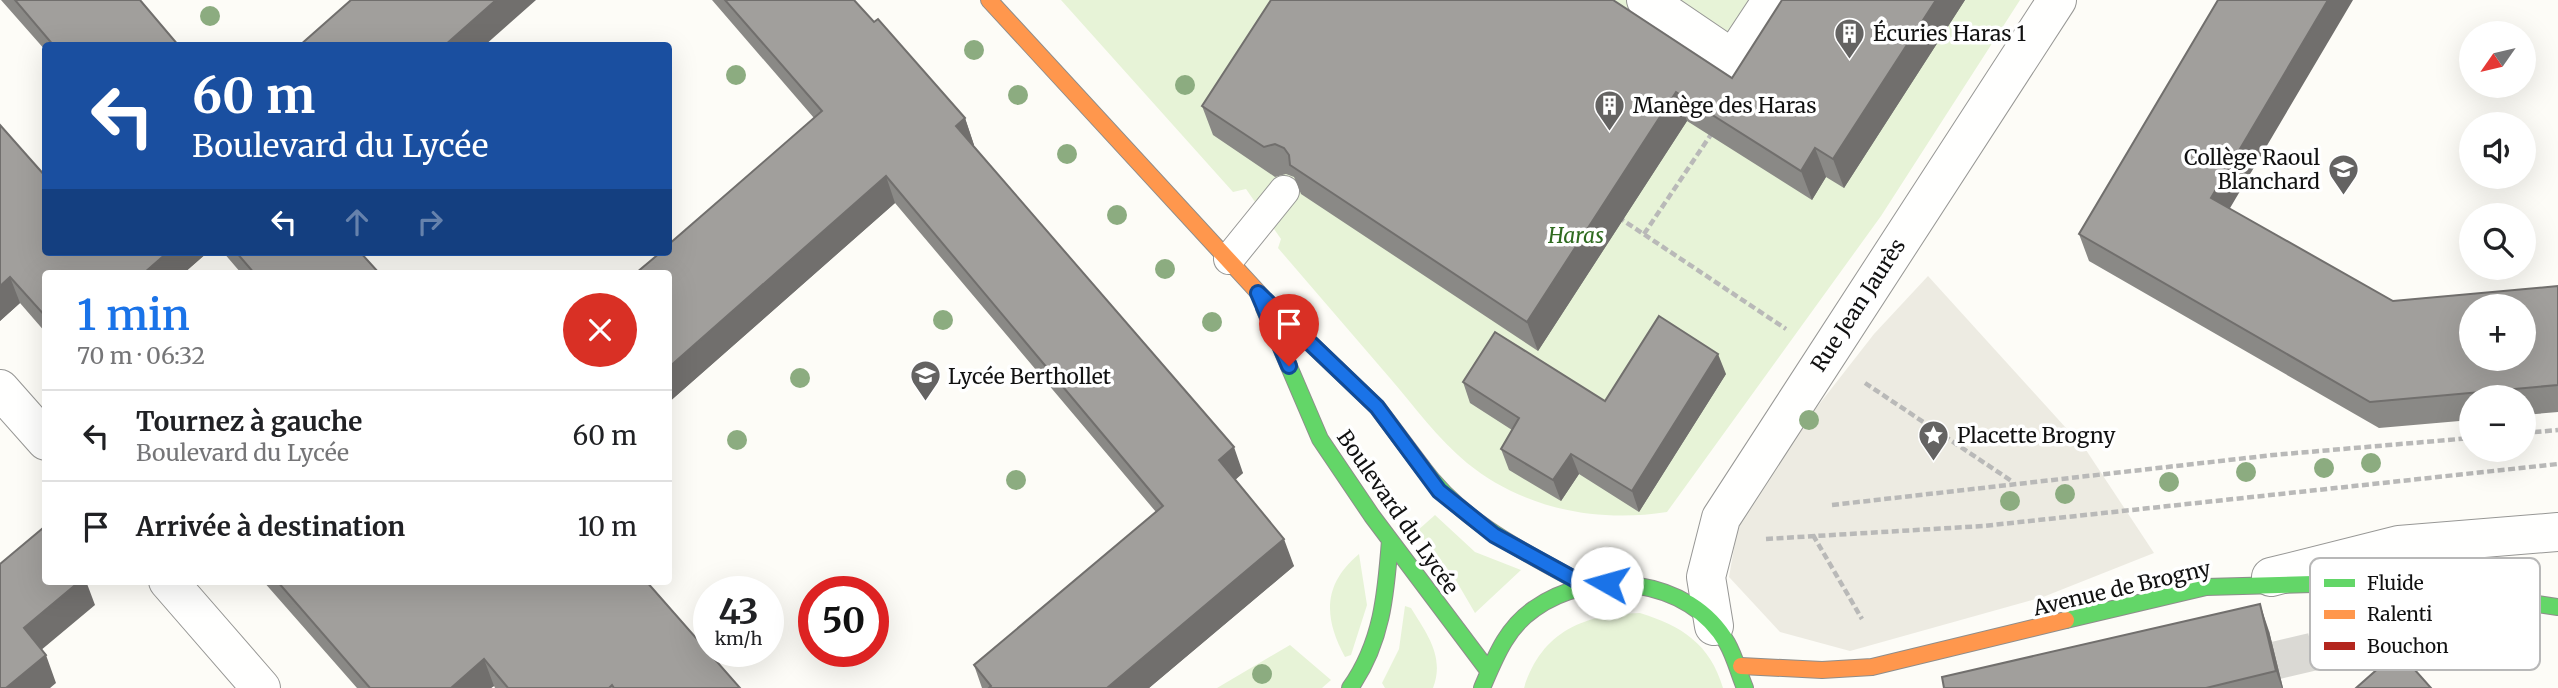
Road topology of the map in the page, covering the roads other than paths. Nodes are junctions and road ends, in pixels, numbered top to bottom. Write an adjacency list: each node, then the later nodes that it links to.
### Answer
1 (989, 0): 6 (main road, Boulevard du Lycée)
2 (1646, 0): 3 (street)
3 (1772, 0)
4 (2057, 0): 20 (street, Rue Jean Jaurès)
5 (1284, 191): 6 (lane)
6 (1229, 259): 7 (main road, Boulevard du Lycée)
7 (1258, 293): 11 (main road, Boulevard du Lycée); 14 (main road, Boulevard du Lycée)
8 (0, 389): 9 (street)
9 (42, 436)
10 (2558, 532): 12 (street)
11 (1390, 540): 22 (main road, Boulevard du Lycée); 24 (main road)
12 (2347, 558)
13 (2310, 567): 17 (street)
14 (1583, 584): 20 (main road); 22 (main road)
15 (2310, 584): 17 (main road, Avenue de Brogny)
16 (171, 585): 23 (street)
17 (2235, 586): 21 (main road, Avenue de Brogny)
18 (2540, 604): 19 (main road, Avenue de Brogny)
19 (2558, 607)
20 (1714, 626): 21 (main road)
21 (1741, 666): 26 (main road)
22 (1487, 669): 25 (main road)
23 (261, 688)
24 (1350, 688)
25 (1482, 688)
26 (1745, 688)

